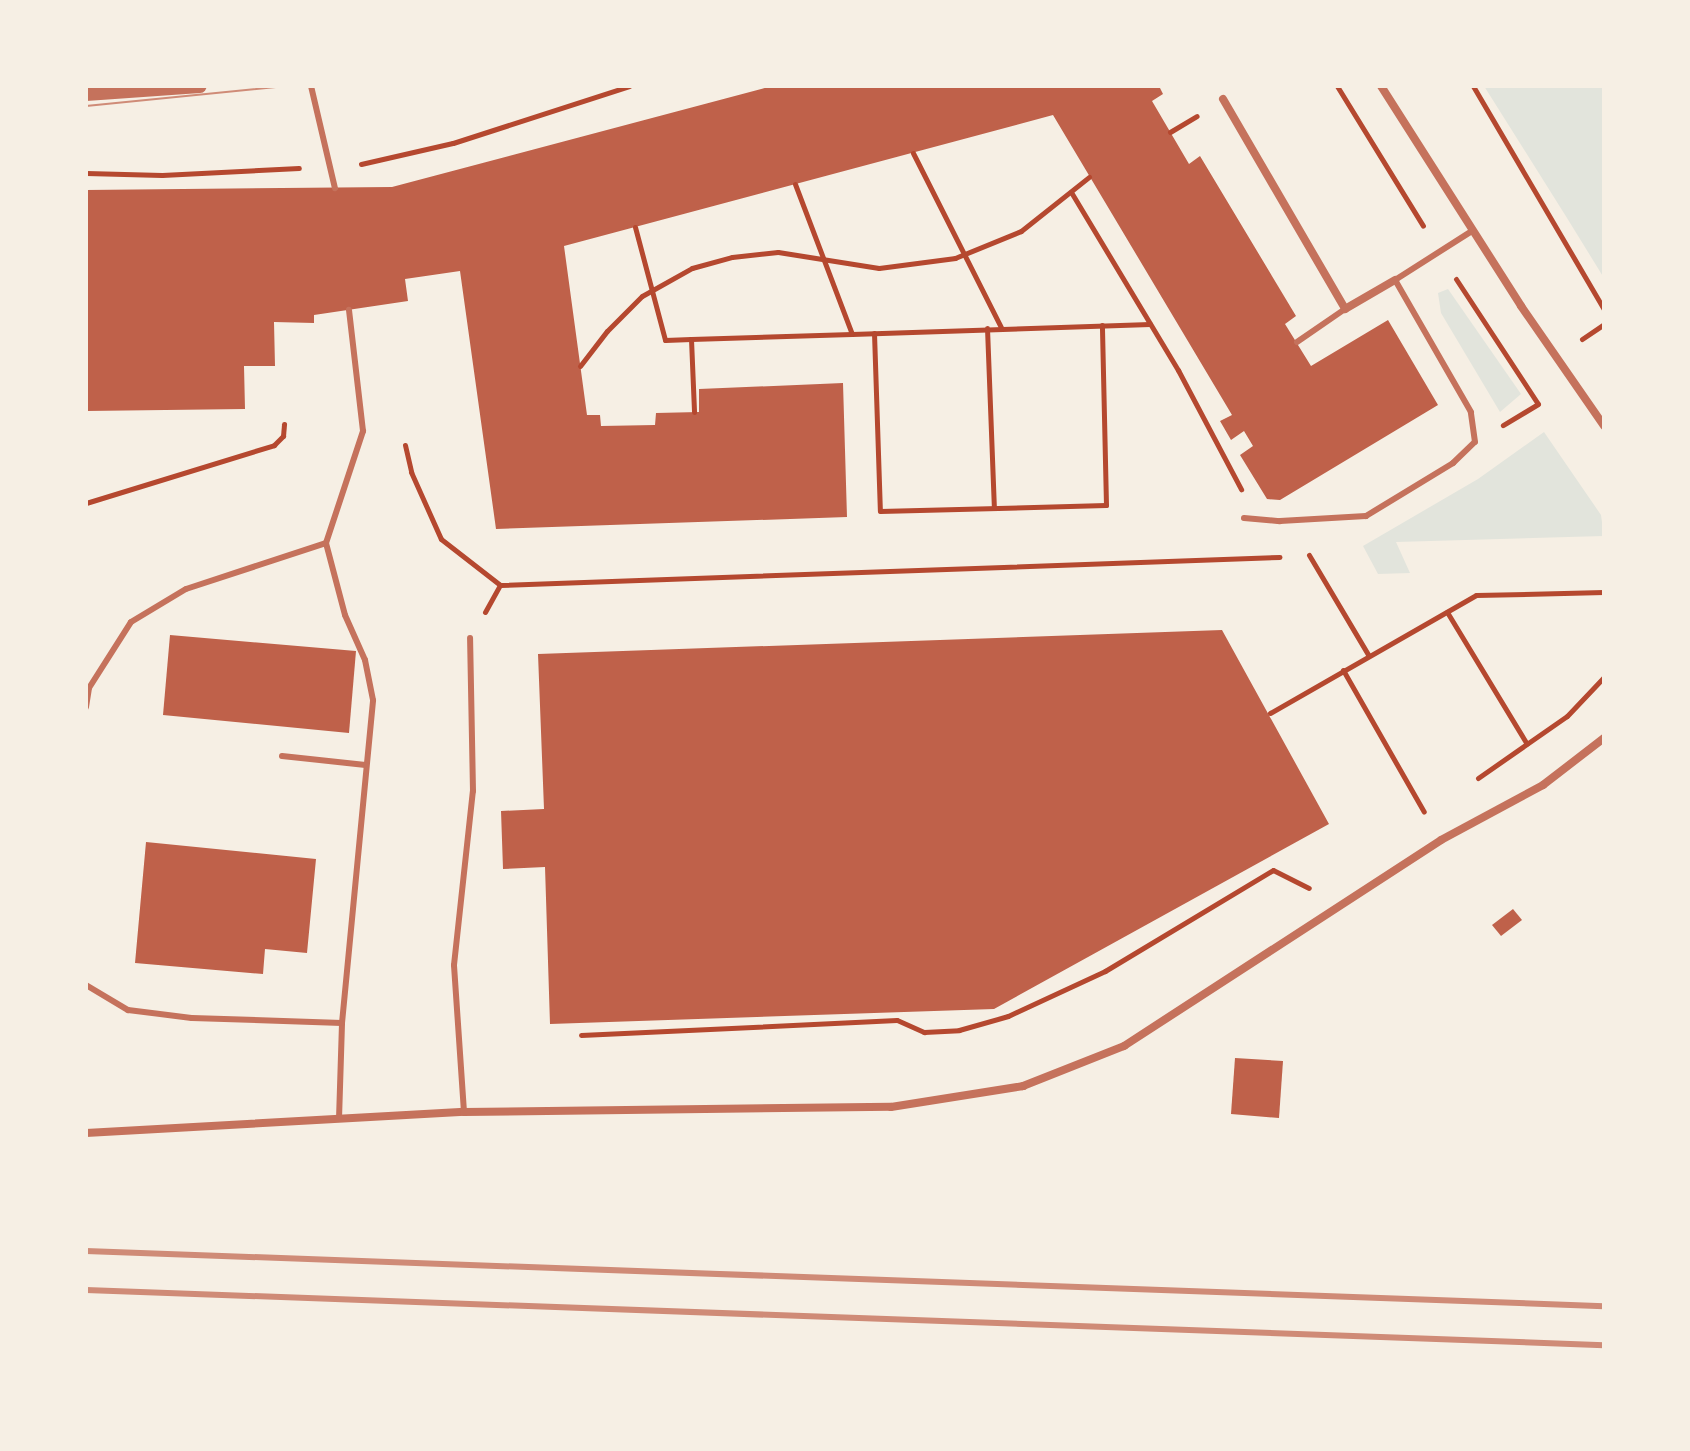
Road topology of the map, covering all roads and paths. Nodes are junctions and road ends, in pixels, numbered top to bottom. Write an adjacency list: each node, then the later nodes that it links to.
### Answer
1 (200, 86): 6 (street)
2 (311, 86): 14 (lane)
3 (629, 86): 9 (path)
4 (1381, 86): 17 (street)
5 (1473, 86): 23 (path)
6 (86, 94)
7 (1223, 99): 22 (street)
8 (913, 153): 18 (path)
9 (361, 164)
10 (289, 168): 11 (path)
11 (86, 173)
12 (1089, 177): 15 (path)
13 (795, 184): 19 (path)
14 (335, 188)
15 (1071, 192): 18 (path); 25 (path)
16 (635, 227): 21 (path)
17 (1472, 231): 20 (lane); 39 (street)
18 (963, 254): 19 (path); 28 (path)
19 (822, 259): 21 (path); 31 (path)
20 (1395, 280): 22 (street); 40 (lane)
21 (653, 290): 32 (path); 35 (path)
22 (1345, 309): 33 (lane)
23 (1604, 309)
24 (349, 310): 46 (lane)
25 (1150, 324): 27 (path); 45 (path)
26 (1604, 324): 34 (path)
27 (1102, 325): 28 (path); 43 (path)
28 (1001, 327): 29 (path)
29 (987, 328): 30 (path); 43 (path)
30 (874, 333): 31 (path); 43 (path)
31 (852, 334): 32 (path)
32 (691, 339): 37 (path)
33 (1297, 342)
34 (1578, 342)
35 (580, 366)
36 (1523, 379): 40 (path)
37 (694, 412)
38 (284, 424): 42 (path)
39 (1604, 426)
40 (1475, 442): 44 (lane)
41 (405, 445): 47 (path)
42 (86, 503)
43 (994, 508)
44 (1366, 516): 45 (lane); 47 (path)
45 (1244, 518)
46 (326, 543): 54 (lane); 59 (lane)
47 (1309, 555): 51 (path)
48 (1604, 592): 49 (path)
49 (1447, 612): 51 (path); 57 (path)
50 (470, 638): 68 (lane)
51 (1369, 656): 52 (path)
52 (1343, 670): 55 (path); 62 (path)
53 (1604, 677): 57 (path)
54 (86, 707)
55 (1270, 713)
56 (1604, 738): 68 (street)
57 (1527, 744): 60 (path)
58 (282, 756): 59 (lane)
59 (366, 765): 66 (lane)
60 (1476, 779)
61 (1439, 806): 62 (path)
62 (1426, 815): 63 (path)
63 (1413, 822)
64 (1317, 882): 67 (path)
65 (86, 985): 66 (lane)
66 (342, 1023): 69 (lane)
67 (581, 1035)
68 (464, 1112): 69 (street)
69 (339, 1119): 70 (street)
70 (86, 1133)

